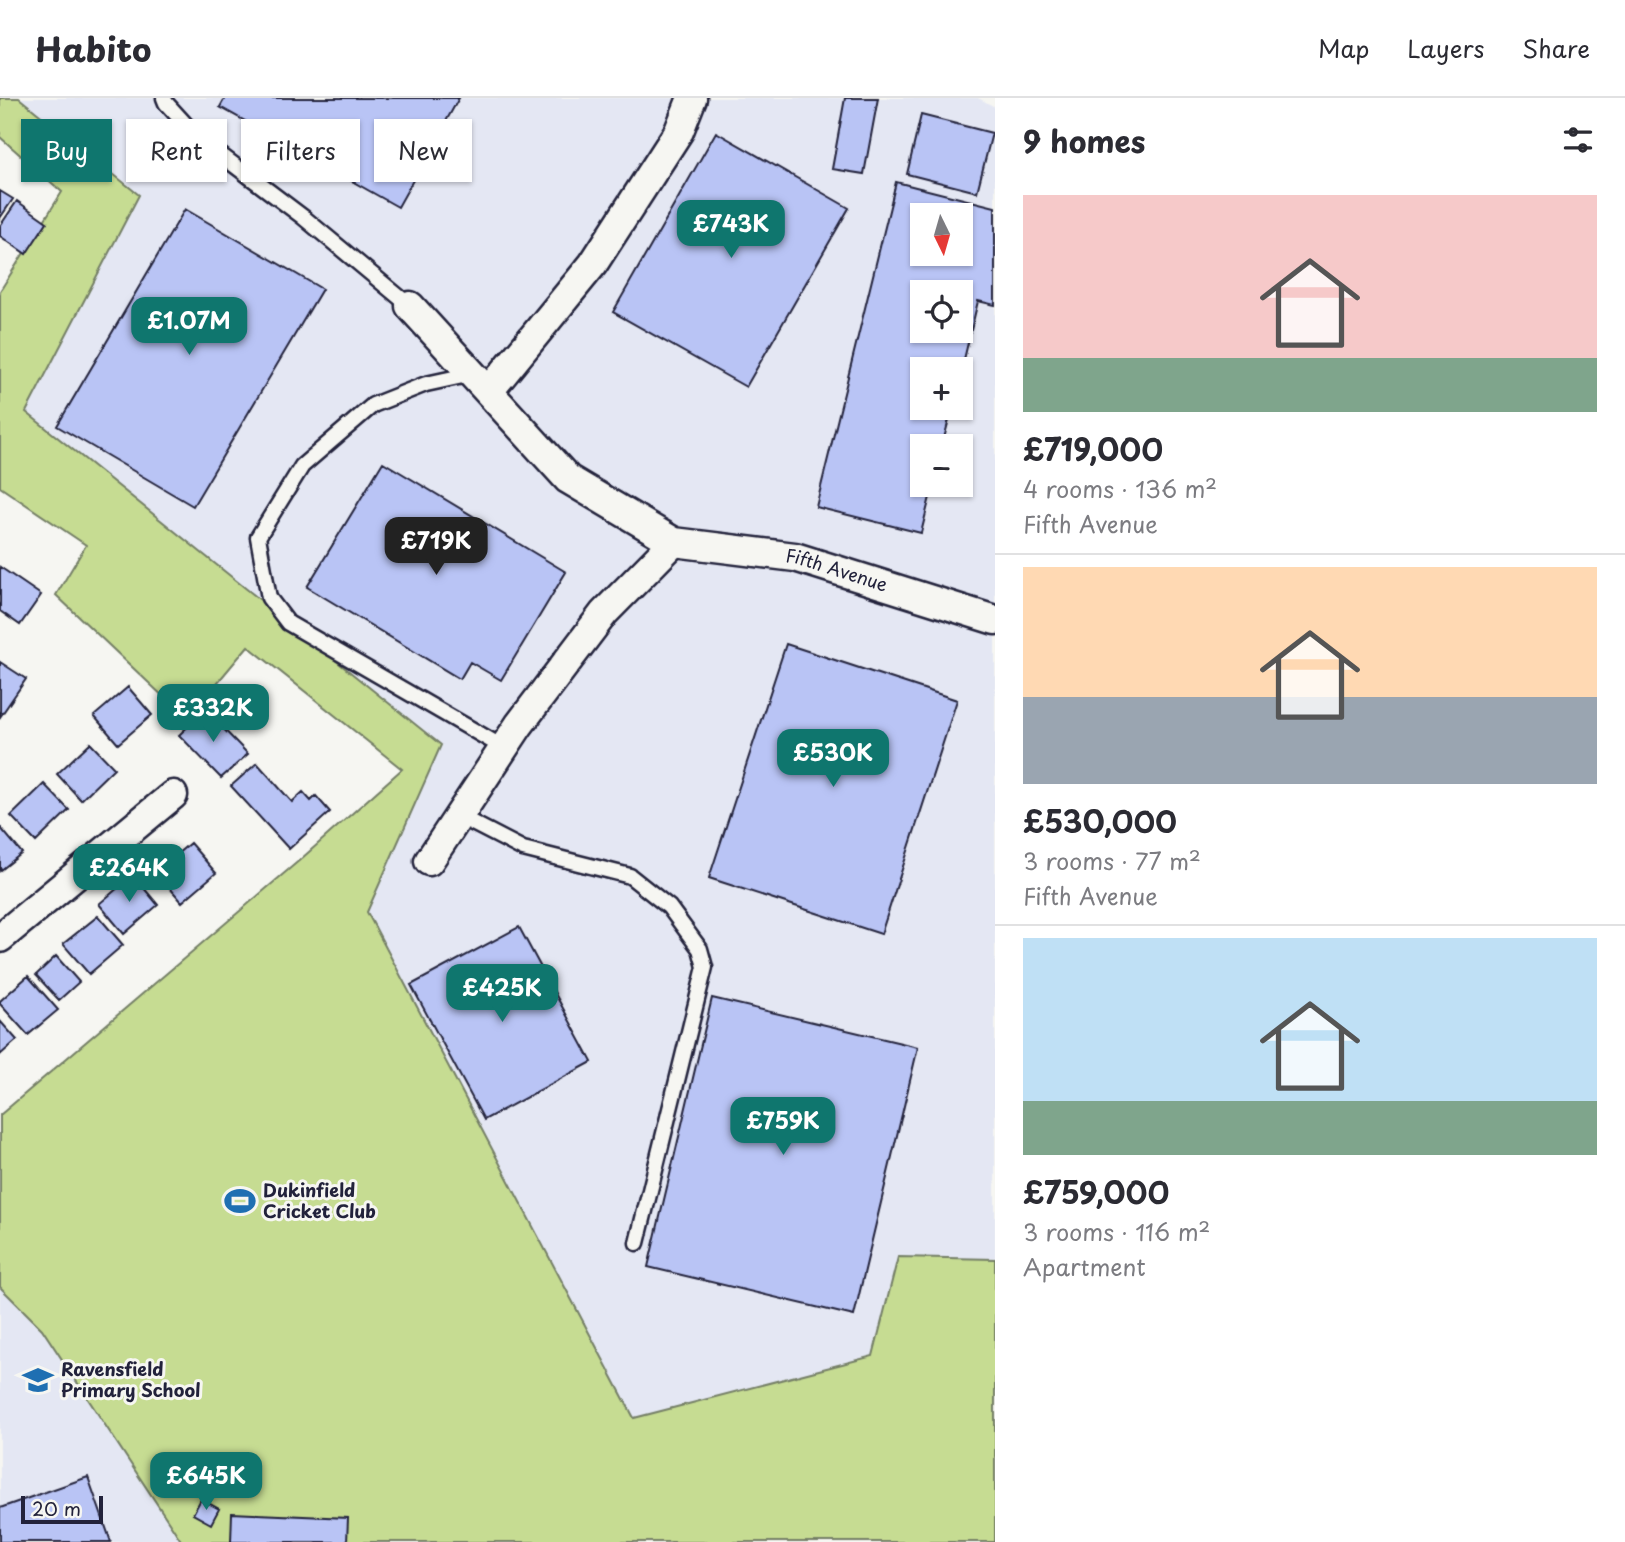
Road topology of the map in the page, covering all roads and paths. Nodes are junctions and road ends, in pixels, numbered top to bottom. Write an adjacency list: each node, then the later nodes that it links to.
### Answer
1 (164, 98): 3 (lane)
2 (692, 98): 4 (street)
3 (410, 306): 4 (street)
4 (481, 382): 5 (street); 7 (lane)
5 (674, 542): 6 (street, Fifth Avenue); 7 (street)
6 (995, 620)
7 (504, 748): 9 (street)
8 (173, 795): 11 (street)
9 (459, 816): 10 (street); 12 (lane)
10 (429, 861)
11 (0, 938)
12 (637, 1243)

